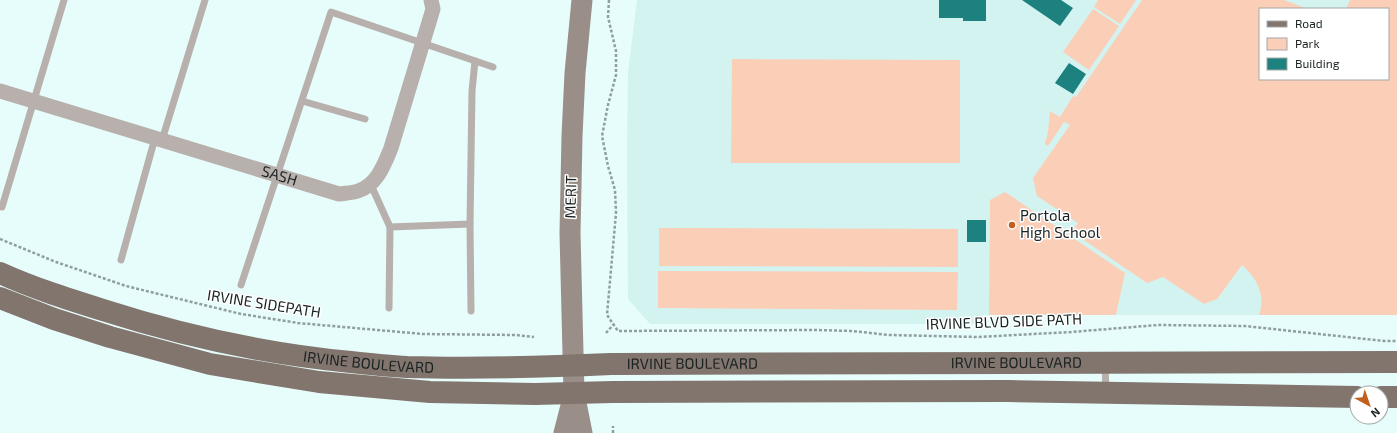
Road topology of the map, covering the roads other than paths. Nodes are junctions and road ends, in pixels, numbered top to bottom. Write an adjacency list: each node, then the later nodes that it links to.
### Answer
1 (64, 0): 10 (lane)
2 (204, 0): 12 (lane)
3 (431, 0): 5 (street)
4 (582, 0): 26 (street, MERIT)
5 (422, 43): 6 (lane); 9 (lane); 14 (street)
6 (475, 61): 7 (lane); 16 (lane)
7 (494, 67)
8 (0, 91): 10 (street, SASH)
9 (302, 101): 11 (lane); 13 (lane)
10 (33, 102): 12 (street, SASH); 15 (lane)
11 (365, 119)
12 (158, 139): 13 (street, SASH); 18 (lane)
13 (278, 175): 14 (street, SASH); 20 (lane)
14 (371, 185): 17 (lane)
15 (2, 207)
16 (470, 224): 17 (lane); 23 (lane)
17 (390, 227): 22 (lane)
18 (121, 260)
19 (0, 273): 26 (main road, IRVINE BOULEVARD)
20 (240, 285)
21 (0, 298): 27 (main road, IRVINE BOULEVARD)
22 (389, 308)
23 (471, 311)
24 (1397, 362): 25 (main road, IRVINE BOULEVARD)
25 (1105, 363): 26 (main road, IRVINE BOULEVARD); 28 (lane)
26 (574, 365): 27 (street, MERIT)
27 (574, 393): 28 (main road, IRVINE BOULEVARD); 30 (street); 31 (street)
28 (1106, 393): 29 (main road, IRVINE BOULEVARD)
29 (1349, 397)
30 (564, 433)
31 (582, 433)

